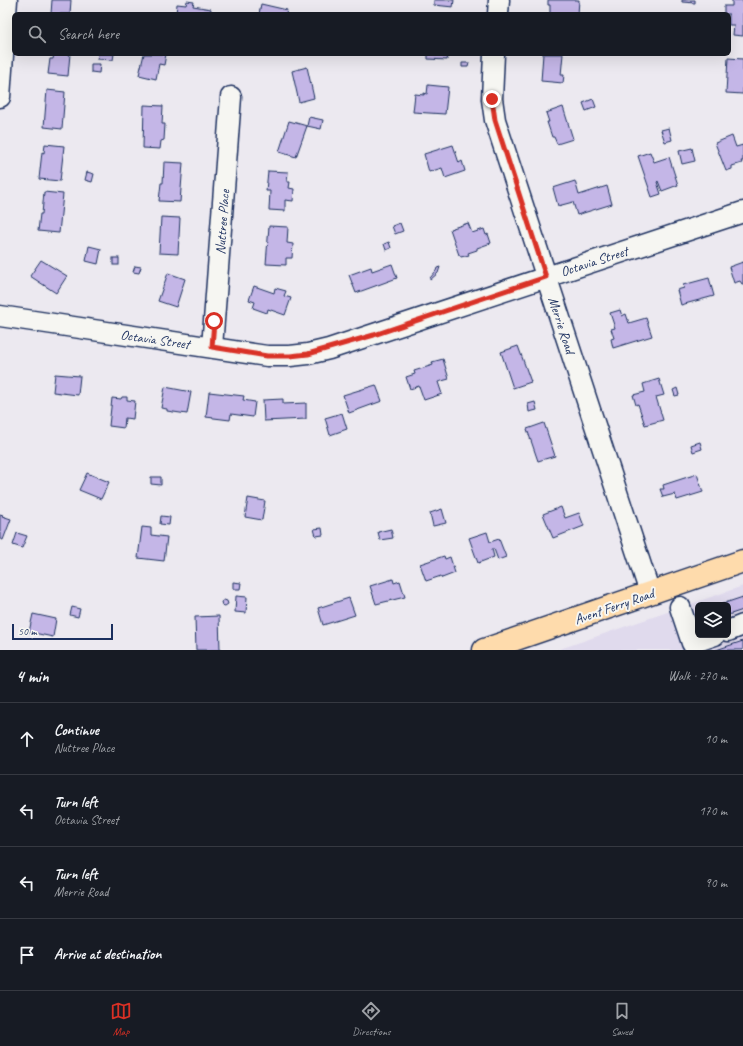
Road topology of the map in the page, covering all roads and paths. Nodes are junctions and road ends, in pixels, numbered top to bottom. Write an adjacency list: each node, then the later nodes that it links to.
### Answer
1 (7, 0): 5 (street)
2 (499, 0): 3 (street)
3 (498, 12)
4 (494, 56): 8 (street, Merrie Road)
5 (0, 97)
6 (231, 97): 10 (street, Nuttree Place)
7 (743, 212): 8 (street, Octavia Street)
8 (546, 277): 10 (street, Octavia Street); 12 (street, Merrie Road)
9 (0, 316): 10 (street, Octavia Street)
10 (212, 347)
11 (743, 561): 12 (main road, Avent Ferry Road)
12 (650, 593): 17 (main road, Avent Ferry Road)
13 (680, 607): 16 (street)
14 (743, 625): 15 (street)
15 (731, 630)
16 (706, 638)
17 (484, 650)

